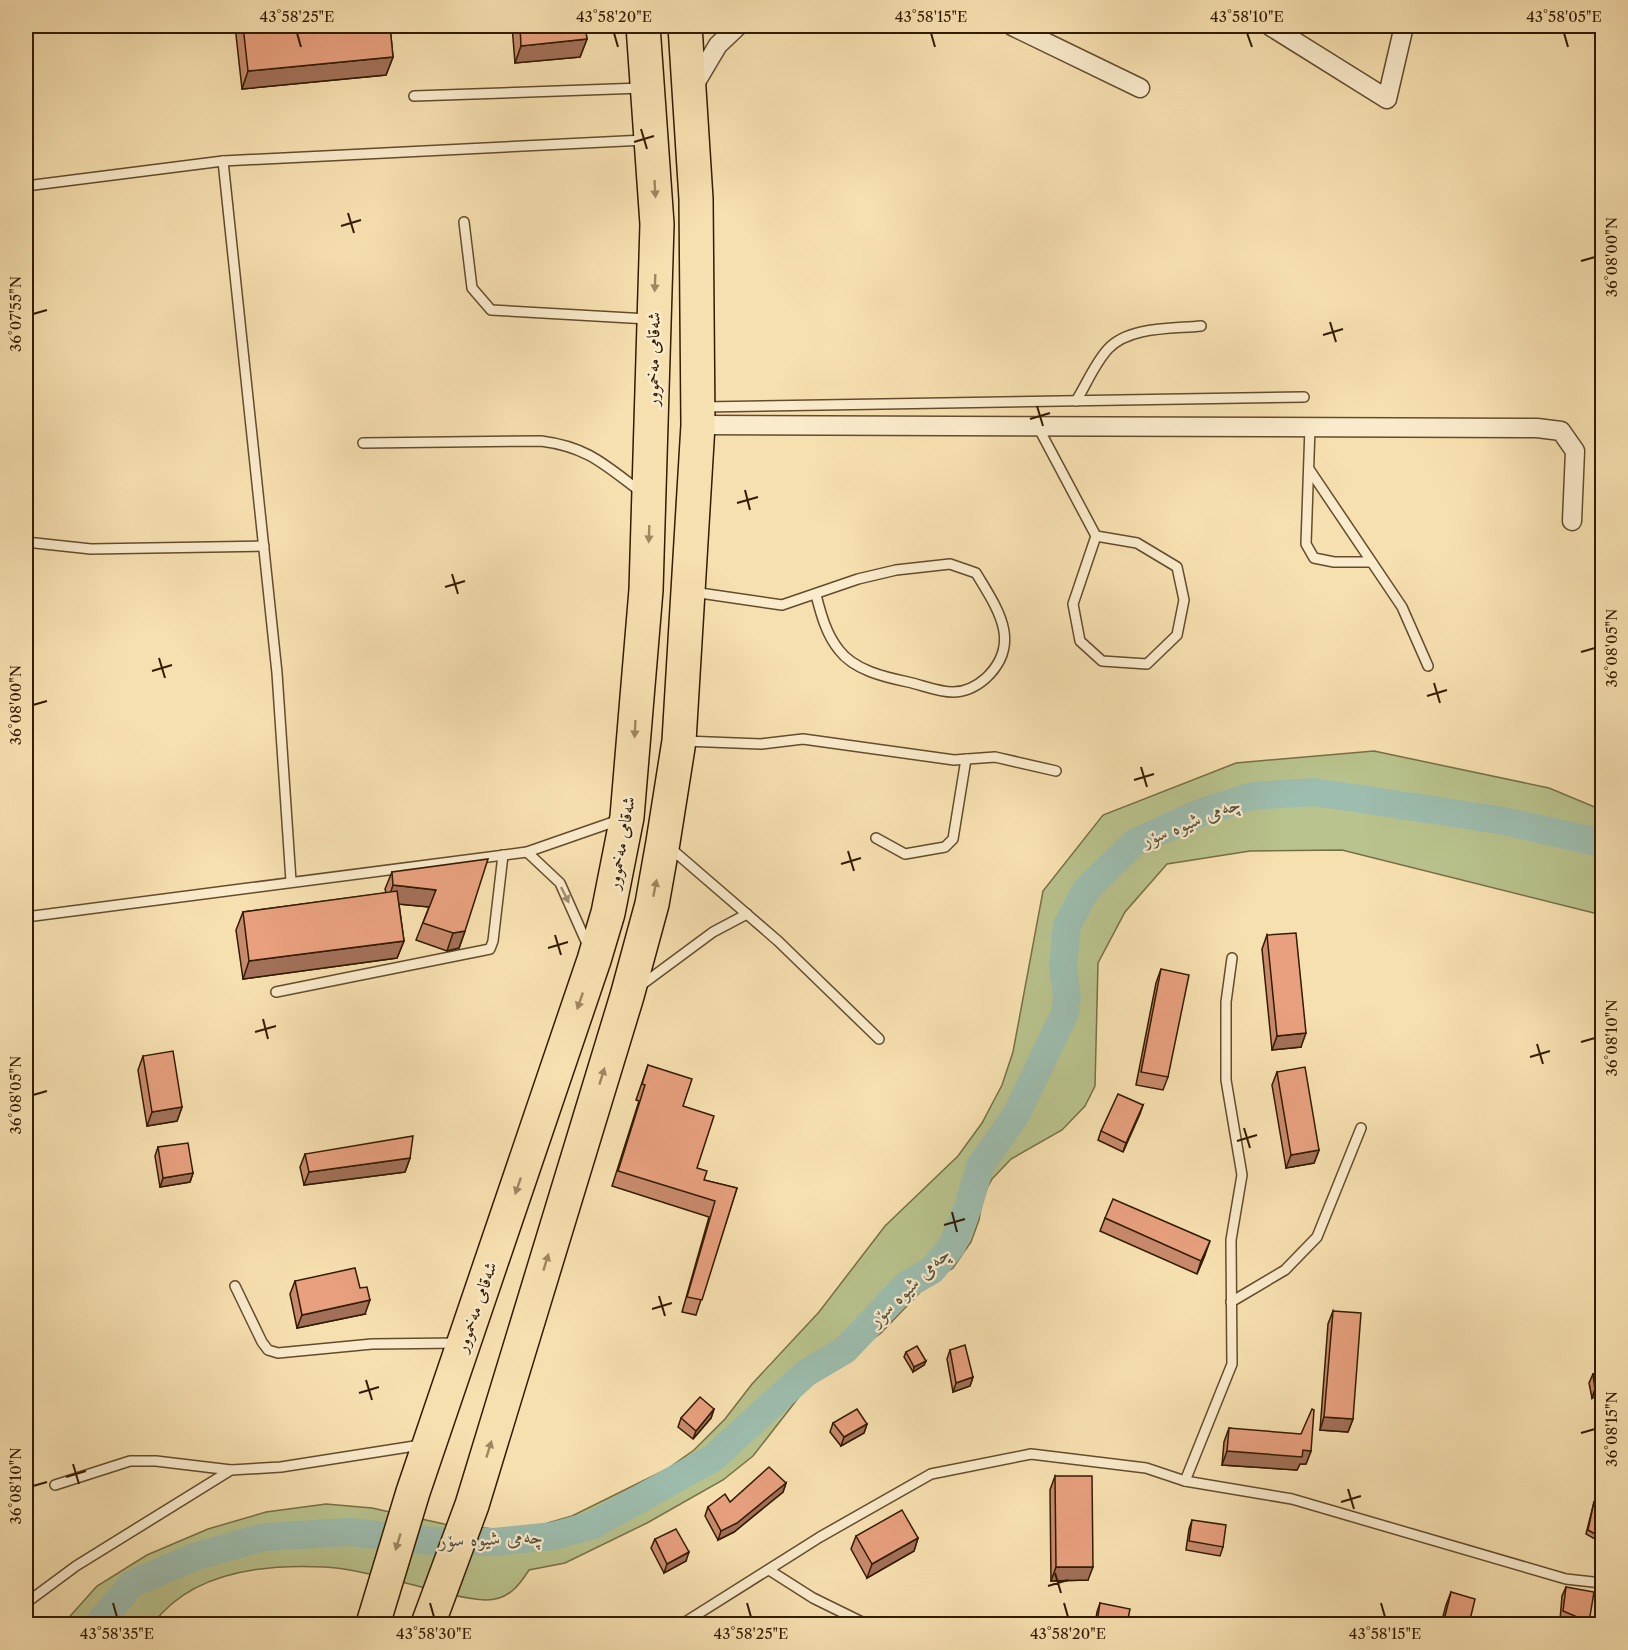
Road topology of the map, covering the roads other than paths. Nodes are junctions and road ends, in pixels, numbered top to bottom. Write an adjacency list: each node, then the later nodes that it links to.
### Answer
1 (643, 26): 7 (highway, شەقامی مەخموور)
2 (685, 26): 9 (highway)
3 (738, 26): 9 (street)
4 (1012, 26): 8 (street)
5 (1270, 26): 6 (street)
6 (1404, 26)
7 (648, 88): 10 (lane); 11 (highway, شەقامی مەخموور)
8 (1140, 88)
9 (691, 91): 19 (highway)
10 (414, 96)
11 (652, 139): 12 (lane); 15 (highway, شەقامی مەخموور, one-way to 15)
12 (223, 161): 13 (lane); 28 (lane)
13 (26, 186)
14 (464, 222): 15 (lane)
15 (654, 319): 24 (highway, شەقامی مەخموور)
16 (1201, 326): 18 (lane)
17 (1304, 397): 18 (lane)
18 (1076, 401): 19 (lane)
19 (698, 416): 20 (street); 31 (highway)
20 (1037, 426): 21 (street); 26 (lane)
21 (1310, 427): 23 (lane); 25 (street)
22 (363, 443): 24 (lane)
23 (1309, 469): 29 (lane); 29 (lane)
24 (650, 498): 30 (highway, شەقامی مەخموور, one-way to 30)
25 (1572, 521)
26 (1095, 536): 26 (lane)
27 (26, 542): 28 (lane)
28 (264, 546): 42 (lane)
29 (1371, 562): 33 (lane)
30 (646, 590): 31 (highway); 37 (highway, شەقامی مەخموور, one-way to 37)
31 (688, 592): 32 (lane); 34 (highway)
32 (816, 595): 32 (lane)
33 (1428, 666)
34 (679, 741): 35 (lane); 39 (highway)
35 (966, 759): 36 (lane); 38 (lane)
36 (1056, 771)
37 (627, 817): 40 (lane); 46 (highway, شەقامی مەخموور)
38 (876, 838)
39 (663, 842): 43 (lane); 48 (highway, one-way to 39)
40 (527, 852): 41 (lane); 46 (lane, one-way to 46)
41 (503, 855): 42 (lane); 47 (lane)
42 (291, 881): 44 (lane)
43 (747, 914): 48 (lane); 49 (lane)
44 (26, 917)
45 (1232, 957): 52 (lane)
46 (594, 960): 53 (highway, شەقامی مەخموور, one-way to 53)
47 (276, 992)
48 (627, 996): 61 (highway, one-way to 48)
49 (879, 1039)
50 (1361, 1128): 52 (lane)
51 (235, 1286): 53 (lane)
52 (1231, 1302): 56 (lane)
53 (464, 1343): 54 (highway, شەقامی مەخموور)
54 (430, 1443): 55 (lane); 62 (highway, شەقامی مەخموور, one-way to 62)
55 (231, 1470): 57 (lane); 60 (lane)
56 (1185, 1480): 58 (lane); 59 (lane)
57 (55, 1485)
58 (769, 1570): 63 (lane); 64 (lane)
59 (1602, 1582)
60 (26, 1604)
61 (432, 1614)
62 (373, 1624)
63 (682, 1624)
64 (866, 1624)

